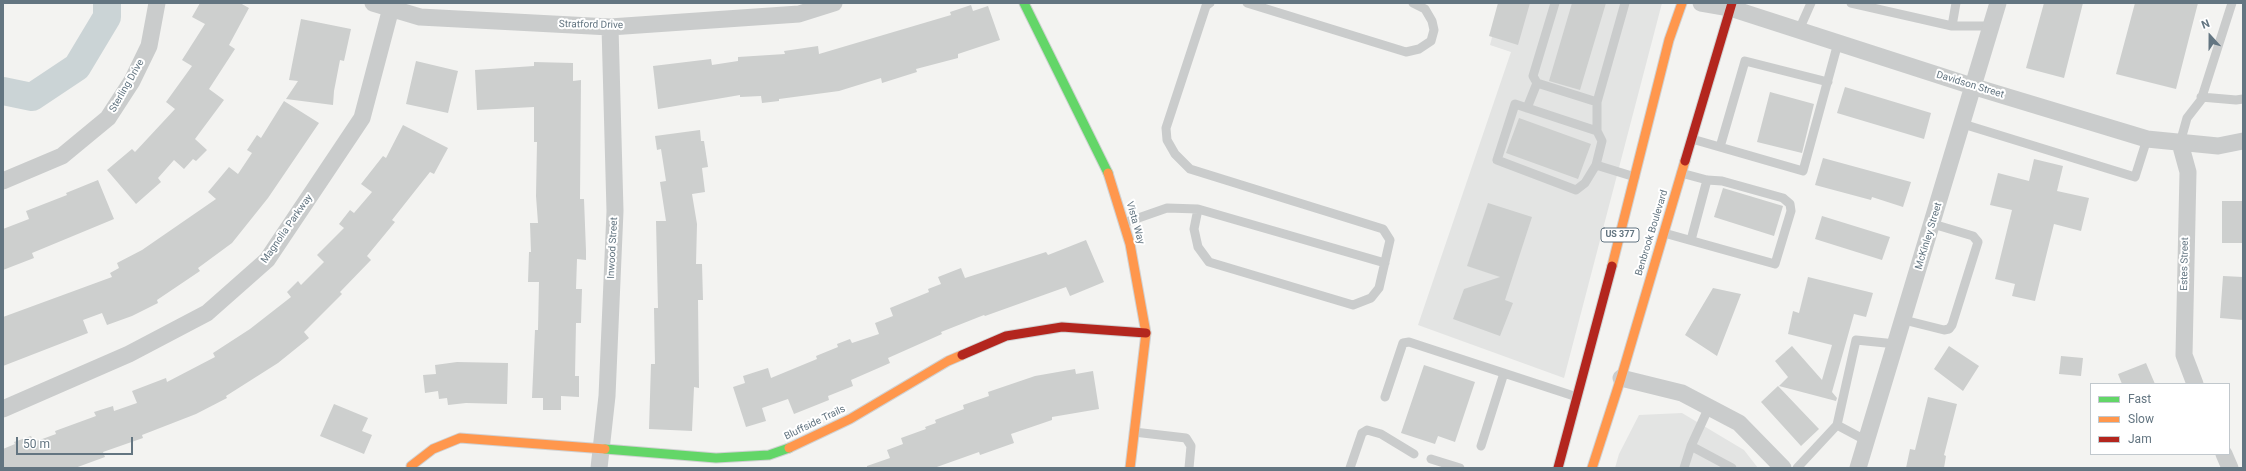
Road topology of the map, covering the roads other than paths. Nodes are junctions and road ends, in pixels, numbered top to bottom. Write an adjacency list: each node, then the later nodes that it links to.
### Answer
1 (157, 3): 42 (street, Sterling Drive)
2 (373, 3): 18 (street, Stratford Drive)
3 (834, 3): 21 (street, Stratford Drive)
4 (1024, 3): 44 (main road, Vista Way)
5 (1210, 3): 48 (lane)
6 (1247, 3): 7 (lane)
7 (1413, 3)
8 (1555, 3): 24 (lane)
9 (1625, 3): 29 (lane)
10 (1682, 3): 40 (main road, US 377)
11 (1701, 3): 17 (street, Davidson Street)
12 (1811, 3): 22 (lane)
13 (1851, 3): 19 (lane)
14 (1956, 3): 19 (lane)
15 (1998, 3): 20 (street, McKinley Street)
16 (2232, 3): 27 (lane)
17 (1731, 6): 22 (street, Davidson Street); 33 (main road, Benbrook Boulevard)
18 (390, 8): 21 (street, Stratford Drive); 58 (street, Magnolia Parkway)
19 (1952, 26): 20 (lane)
20 (1992, 26): 26 (street, McKinley Street)
21 (610, 27): 64 (street, Inwood Street)
22 (1799, 30): 23 (street, Davidson Street)
23 (1838, 43): 25 (lane); 26 (street, Davidson Street)
24 (1537, 82): 29 (lane); 30 (lane)
25 (1828, 82): 37 (lane); 37 (lane)
26 (1974, 87): 31 (street, McKinley Street); 34 (street, Davidson Street)
27 (2202, 97): 28 (lane); 36 (lane)
28 (2243, 98)
29 (1597, 102): 32 (lane)
30 (1527, 108): 32 (lane); 38 (lane)
31 (1963, 124): 34 (lane); 45 (street, McKinley Street)
32 (1597, 131): 38 (lane)
33 (1692, 139): 37 (lane); 39 (main road, Benbrook Boulevard)
34 (2146, 139): 36 (street, Davidson Street)
35 (2243, 141): 36 (street, Davidson Street)
36 (2180, 143): 54 (street, Estes Street)
37 (1720, 147)
38 (1596, 164): 40 (lane)
39 (1681, 173): 41 (lane); 46 (main road, Benbrook Boulevard)
40 (1634, 177): 56 (main road, US 377)
41 (1707, 180): 47 (lane); 47 (lane)
42 (3, 181)
43 (1198, 209): 44 (lane); 48 (lane); 48 (lane)
44 (1124, 223): 50 (main road, Vista Way)
45 (1933, 224): 49 (street, McKinley Street); 49 (lane)
46 (1664, 233): 47 (lane); 53 (main road, Benbrook Boulevard)
47 (1691, 240)
48 (1385, 263)
49 (1904, 320): 51 (street, McKinley Street)
50 (1146, 333): 60 (main road, Vista Way); 64 (main road, Bluffside Trails)
51 (1896, 344): 59 (lane); 61 (street, McKinley Street)
52 (1504, 373): 55 (lane); 56 (lane); 62 (lane)
53 (1621, 378): 57 (street); 75 (main road, Benbrook Boulevard)
54 (2195, 383)
55 (1385, 397)
56 (1577, 397): 74 (main road, US 377)
57 (1709, 407): 63 (lane); 78 (street)
58 (3, 409)
59 (1837, 425): 61 (lane); 79 (lane)
60 (1134, 432): 70 (main road, Vista Way); 71 (lane)
61 (1867, 441): 80 (street, McKinley Street)
62 (1482, 446)
63 (1690, 446): 76 (lane); 77 (lane)
64 (601, 449): 68 (main road, Bluffside Trails); 69 (street, Inwood Street)
65 (1414, 454): 72 (lane)
66 (2224, 455): 81 (street)
67 (1430, 459): 73 (lane)
68 (411, 466)
69 (599, 468)
70 (1130, 468)
71 (1189, 468)
72 (1350, 468)
73 (1460, 468)
74 (1558, 468)
75 (1592, 468)
76 (1684, 468)
77 (1732, 468)
78 (1783, 468)
79 (1797, 468)
80 (1858, 468)
81 (2230, 468)

